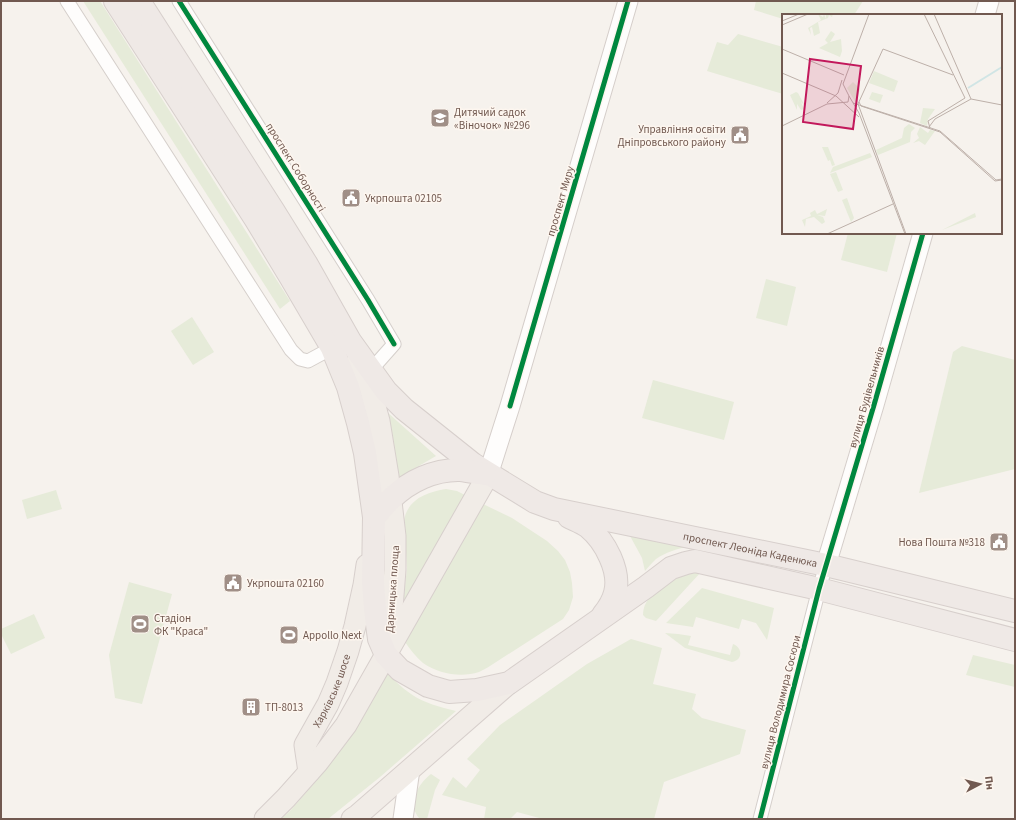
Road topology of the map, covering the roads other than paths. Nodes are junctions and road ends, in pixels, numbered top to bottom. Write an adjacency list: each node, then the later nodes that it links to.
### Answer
1 (67, 1): 9 (street)
2 (115, 1): 9 (highway)
3 (140, 1): 9 (highway)
4 (179, 1): 10 (street, проспект Соборності)
5 (628, 1): 11 (main road, проспект Миру)
6 (989, 1): 7 (main road)
7 (985, 14)
8 (923, 234): 15 (main road, вулиця Будівельників)
9 (341, 344): 10 (highway); 12 (main road); 14 (highway)
10 (371, 370): 11 (highway)
11 (488, 475): 12 (highway); 13 (highway); 20 (main road)
12 (390, 499): 14 (highway); 20 (main road, Дарницька площа)
13 (554, 509): 15 (highway, проспект Леоніда Каденюка); 18 (highway)
14 (374, 517): 20 (highway, Дарницька площа); 23 (main road, Харківське шосе)
15 (826, 565): 16 (street, вулиця Володимира Сосюри); 17 (highway, проспект Леоніда Каденюка)
16 (819, 589): 18 (highway); 19 (highway); 27 (street, вулиця Володимира Сосюри)
17 (1015, 611)
18 (600, 619): 21 (highway, Дарницька площа)
19 (1015, 640)
20 (386, 656): 21 (highway, Дарницька площа); 23 (main road)
21 (509, 683): 22 (main road, Дарницька площа)
22 (410, 769): 25 (main road); 26 (main road)
23 (309, 772): 24 (main road)
24 (265, 819)
25 (352, 819)
26 (403, 819)
27 (760, 819)

